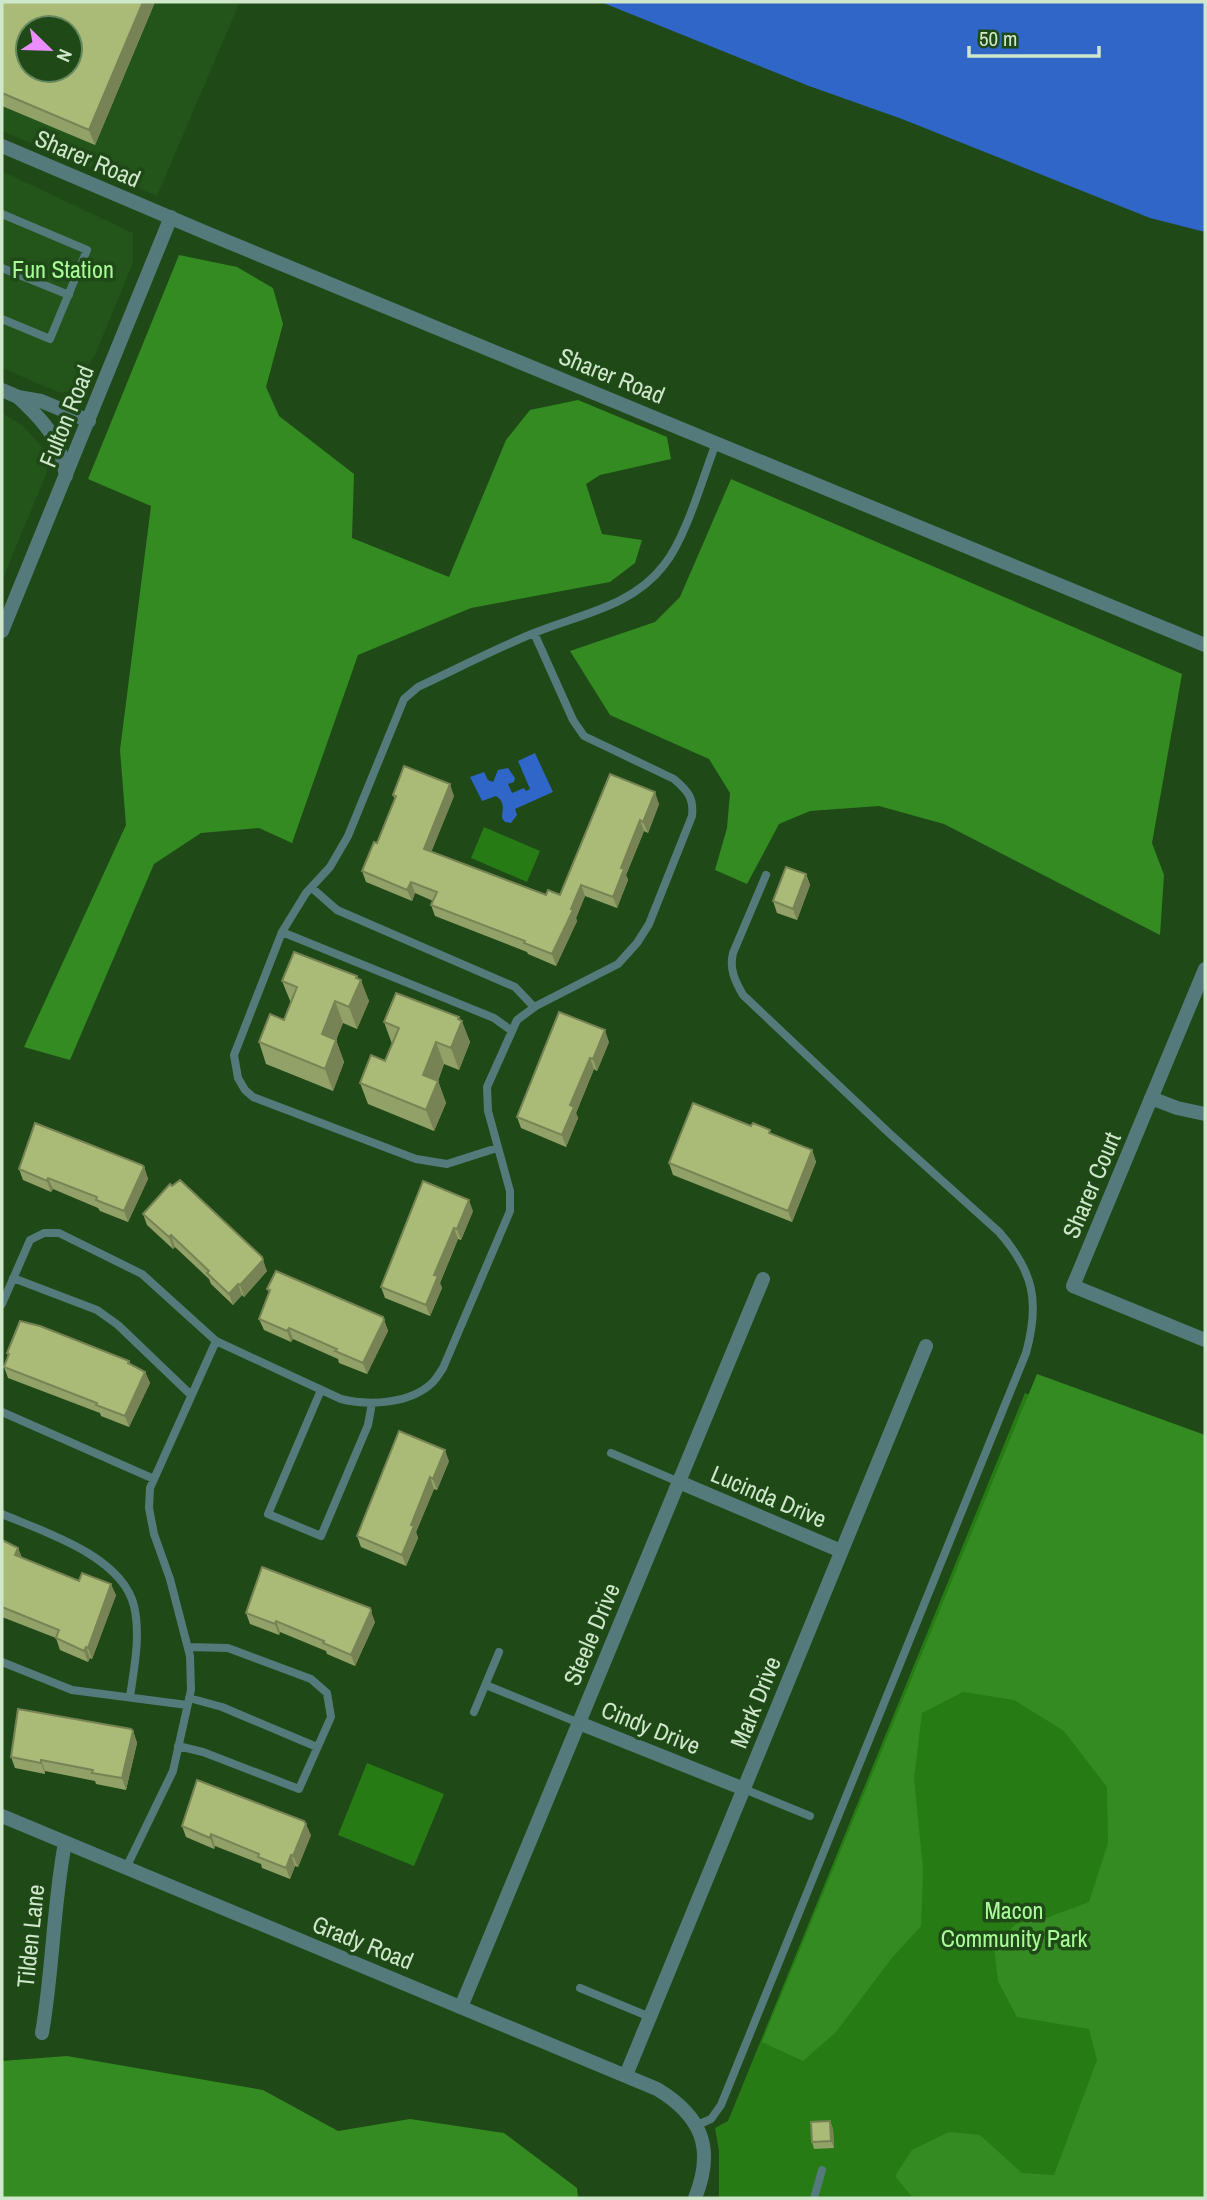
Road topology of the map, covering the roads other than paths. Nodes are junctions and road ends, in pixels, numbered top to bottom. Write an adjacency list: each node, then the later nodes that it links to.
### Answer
1 (2, 146): 3 (street, Sharer Road)
2 (2, 214): 5 (lane)
3 (172, 217): 9 (street, Fulton Road); 10 (street, Sharer Road)
4 (2, 268): 5 (lane)
5 (69, 295): 6 (lane)
6 (2, 319)
7 (2, 390): 8 (street)
8 (18, 397): 9 (street); 11 (street)
9 (89, 421): 11 (street, Fulton Road)
10 (716, 443): 13 (lane); 14 (street, Sharer Road)
11 (66, 478): 12 (street, Fulton Road)
12 (2, 631)
13 (534, 633): 16 (lane); 19 (lane)
14 (1205, 645)
15 (766, 875): 60 (lane)
16 (312, 888): 17 (lane); 19 (lane)
17 (282, 932): 20 (lane); 23 (lane)
18 (1205, 969): 21 (street, Sharer Court)
19 (534, 1007): 20 (lane)
20 (512, 1031): 23 (lane)
21 (1152, 1098): 22 (street); 27 (street, Sharer Court)
22 (1205, 1114)
23 (497, 1148): 32 (lane)
24 (13, 1278): 26 (lane); 28 (lane); 31 (lane)
25 (763, 1279): 36 (street, Steele Drive)
26 (2, 1304)
27 (1205, 1340)
28 (216, 1341): 30 (lane); 31 (lane)
29 (926, 1346): 38 (street, Mark Drive)
30 (321, 1390): 32 (lane); 32 (lane)
31 (191, 1395): 35 (lane)
32 (372, 1403)
33 (2, 1412): 35 (lane)
34 (611, 1453): 36 (lane)
35 (155, 1479): 39 (lane)
36 (679, 1482): 38 (street, Lucinda Drive); 47 (street, Steele Drive)
37 (2, 1514): 44 (lane)
38 (841, 1552): 50 (street, Mark Drive)
39 (188, 1647): 45 (lane); 49 (lane)
40 (499, 1652): 43 (lane)
41 (4, 1663): 42 (lane); 44 (lane)
42 (2, 1675)
43 (486, 1685): 46 (lane); 47 (lane)
44 (130, 1697): 45 (lane)
45 (188, 1702): 48 (lane); 49 (lane)
46 (474, 1712)
47 (579, 1723): 50 (street, Cindy Drive); 56 (street, Steele Drive)
48 (178, 1746): 49 (lane); 54 (lane)
49 (317, 1747)
50 (744, 1789): 52 (lane); 57 (street, Mark Drive)
51 (2, 1816): 53 (street, Grady Road)
52 (810, 1816)
53 (65, 1843): 54 (street, Grady Road); 58 (street, Tilden Lane)
54 (126, 1868): 56 (street, Grady Road)
55 (580, 1988): 57 (lane)
56 (461, 2007): 59 (street, Grady Road)
57 (650, 2017): 59 (street, Mark Drive)
58 (42, 2033)
59 (626, 2075): 60 (street, Grady Road)
60 (697, 2125): 62 (street)
61 (822, 2170): 63 (lane)
62 (695, 2198)
63 (814, 2198)

